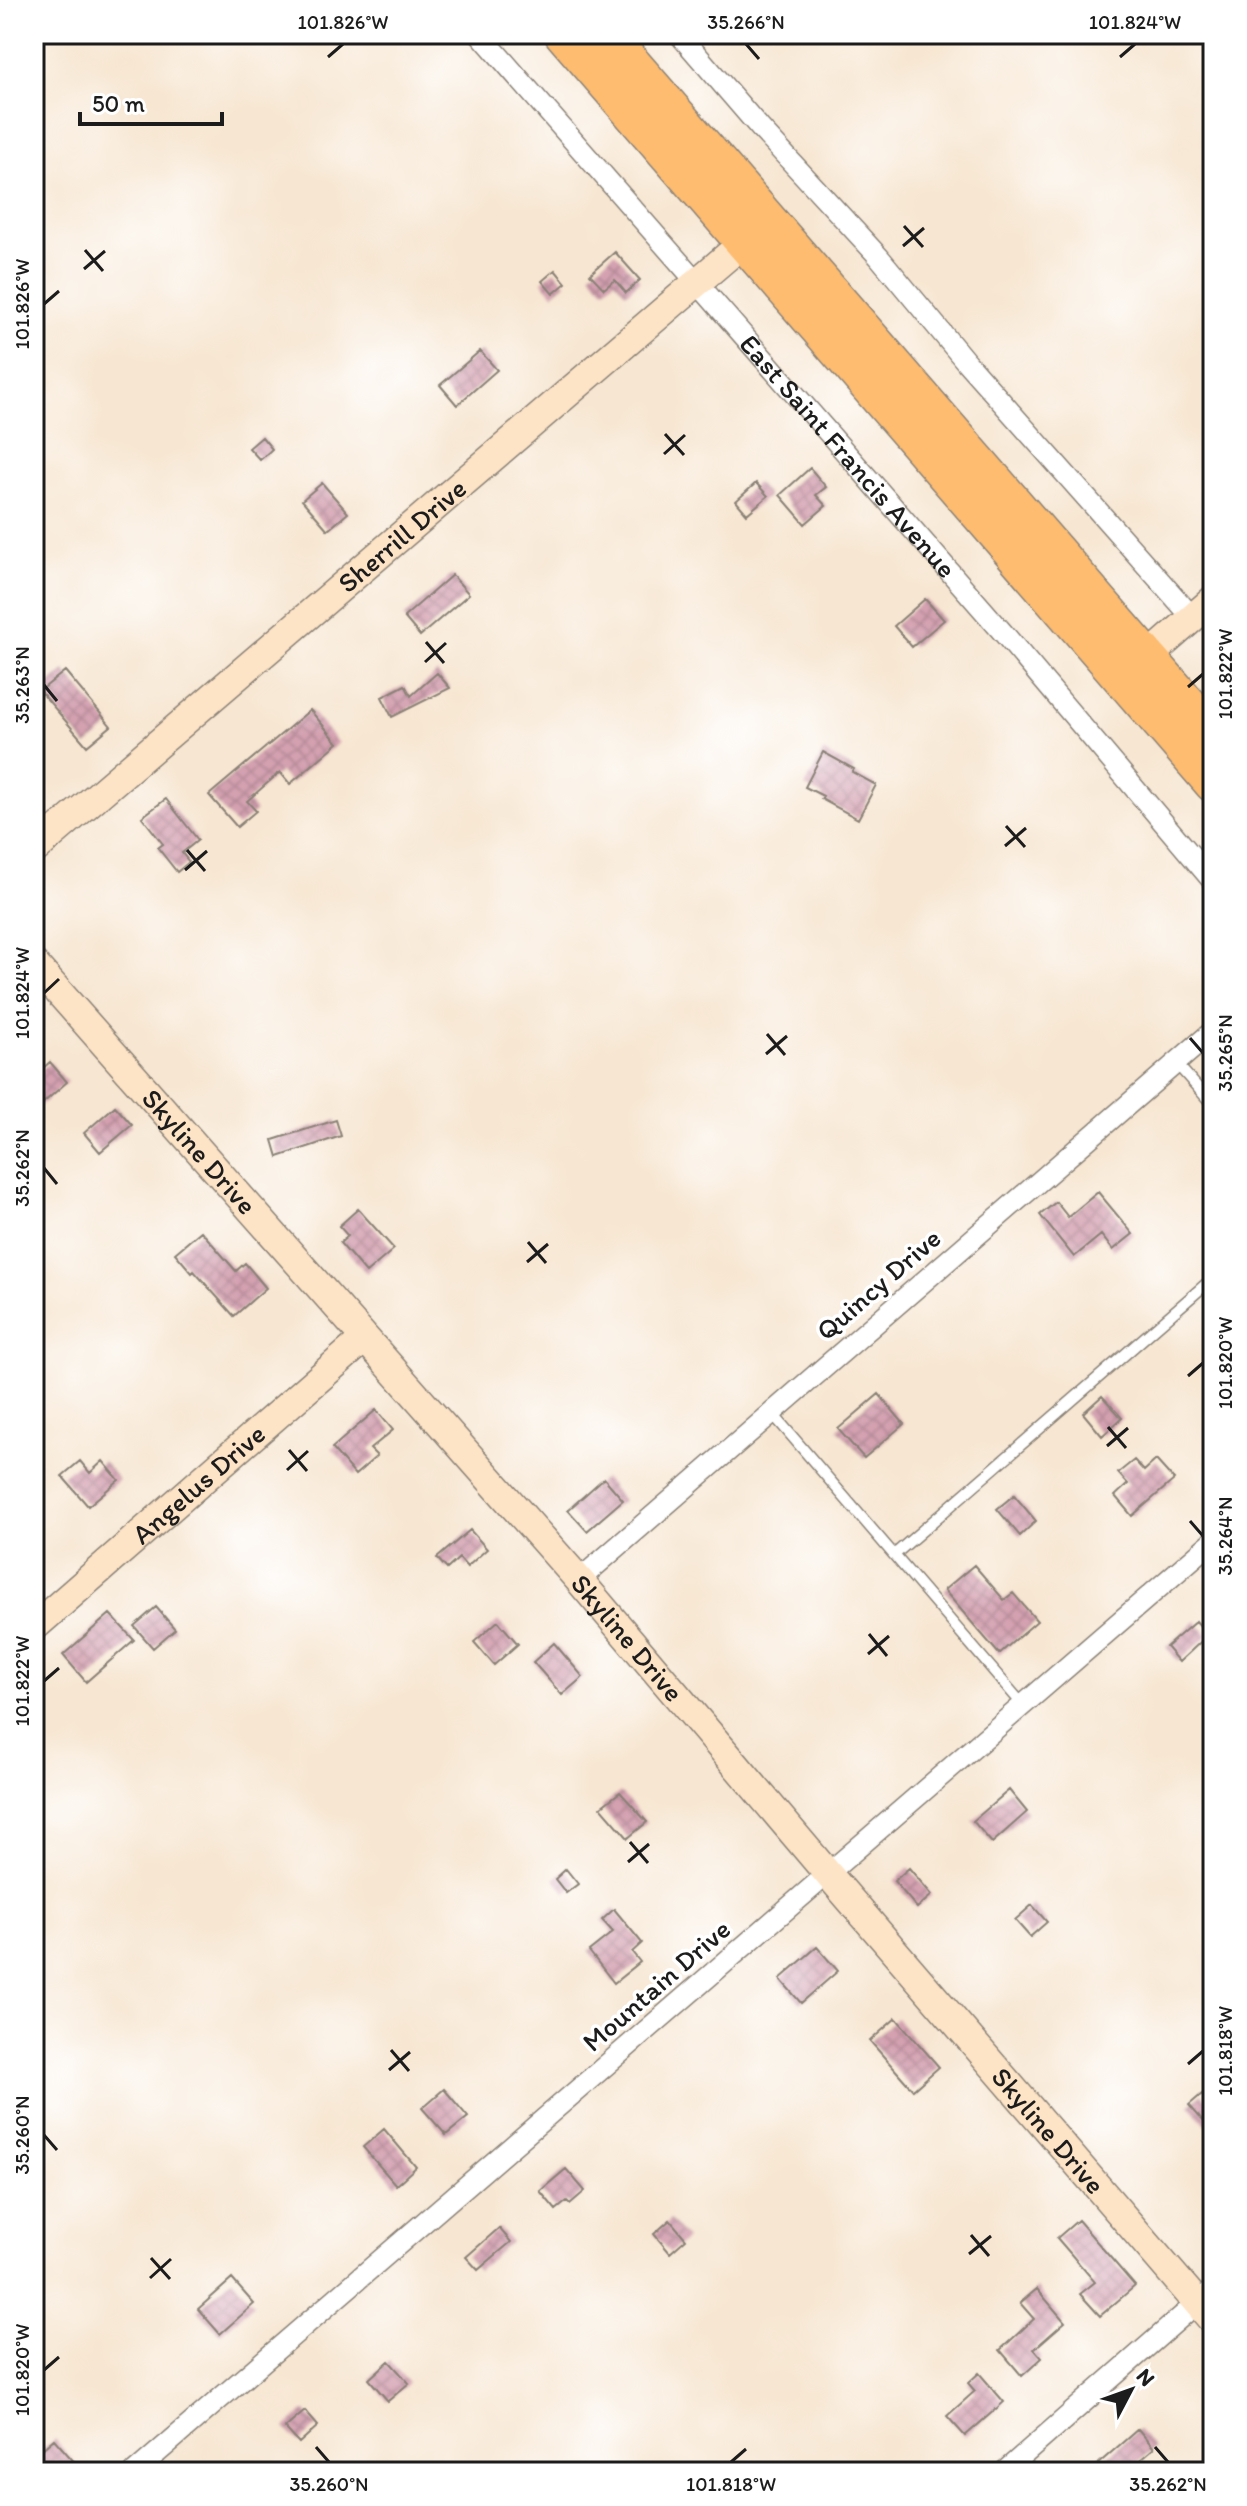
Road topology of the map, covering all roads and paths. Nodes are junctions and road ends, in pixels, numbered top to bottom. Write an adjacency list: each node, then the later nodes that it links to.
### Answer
1 (480, 34): 6 (street, East Saint Francis Avenue)
2 (563, 34): 5 (highway)
3 (607, 34): 5 (highway)
4 (679, 34): 7 (street)
5 (756, 231): 6 (street, Sherrill Drive); 8 (highway)
6 (697, 283): 11 (street, Sherrill Drive); 12 (street, East Saint Francis Avenue)
7 (1203, 609): 8 (street)
8 (1135, 668): 9 (highway); 10 (highway)
9 (1213, 732)
10 (1213, 784)
11 (34, 850)
12 (1212, 880)
13 (34, 964): 18 (street, Skyline Drive)
14 (1213, 1031): 15 (street, Quincy Drive)
15 (1176, 1063): 16 (lane); 19 (street, Quincy Drive)
16 (1213, 1105)
17 (1213, 1278): 21 (lane)
18 (364, 1339): 22 (street, Skyline Drive); 23 (street, Angelus Drive)
19 (772, 1413): 21 (lane); 22 (street, Quincy Drive)
20 (1213, 1541): 24 (street, Mountain Drive)
21 (894, 1555): 24 (lane)
22 (579, 1580): 25 (street, Skyline Drive)
23 (34, 1627)
24 (1023, 1705): 25 (street, Mountain Drive)
25 (828, 1874): 26 (street, Skyline Drive); 27 (street, Mountain Drive)
26 (1208, 2305): 28 (street)
27 (135, 2472)
28 (1004, 2472)

